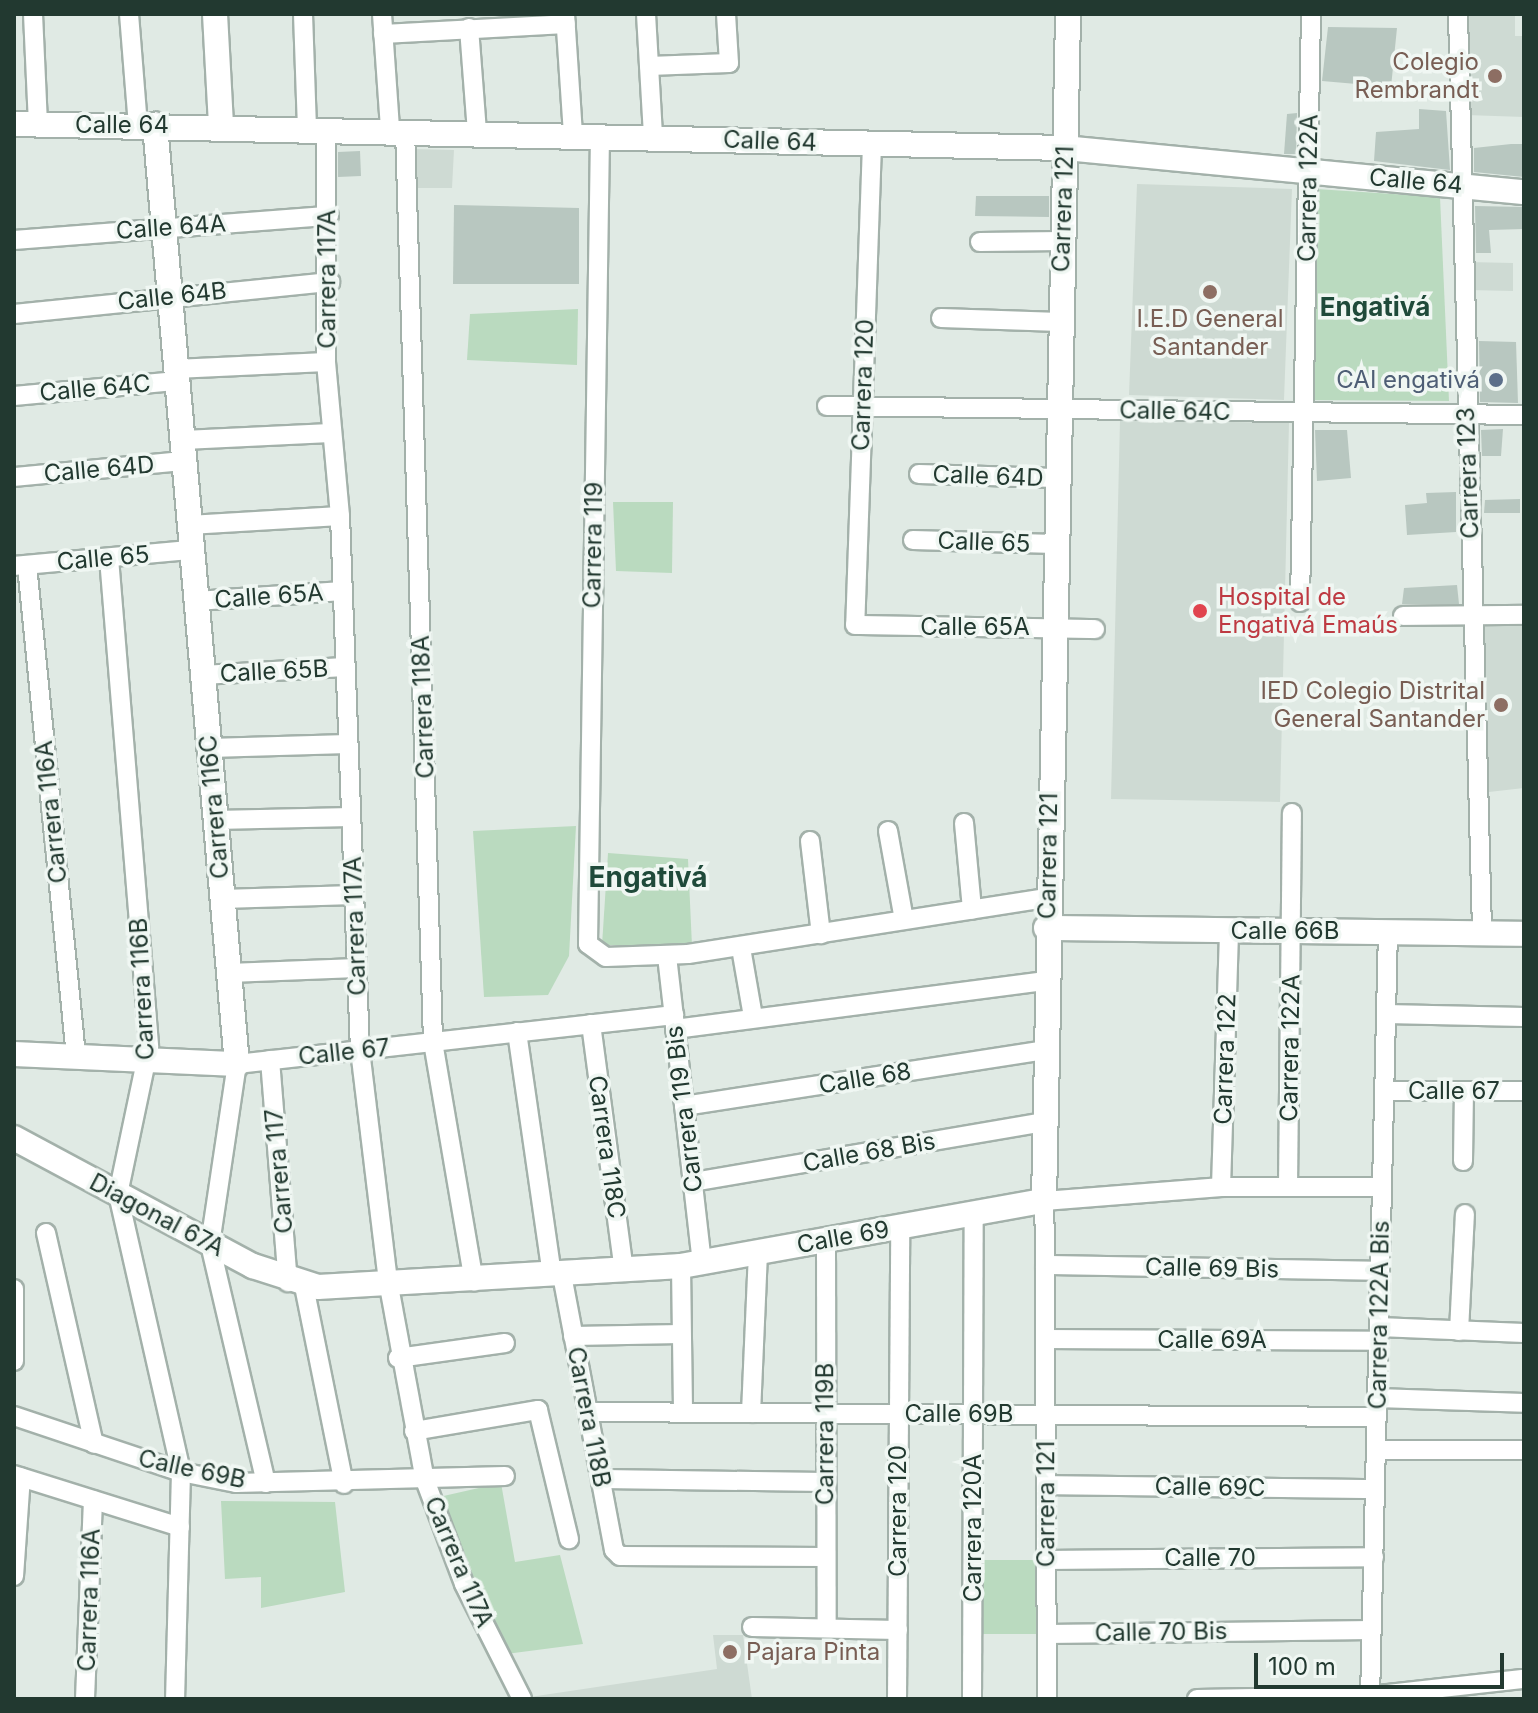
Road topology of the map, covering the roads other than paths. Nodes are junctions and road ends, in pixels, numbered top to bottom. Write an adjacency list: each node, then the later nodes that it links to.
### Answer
1 (33, 14): 15 (street)
2 (129, 14): 16 (street)
3 (215, 14): 17 (street)
4 (303, 14): 18 (street, Carrera 117A)
5 (382, 14): 13 (street, Carrera 118A)
6 (646, 14): 14 (street)
7 (726, 14): 14 (street)
8 (1068, 14): 25 (street, Carrera 121)
9 (1311, 14): 26 (street, Carrera 122A)
10 (1458, 14): 27 (street, Carrera 123)
11 (566, 19): 12 (street); 21 (street)
12 (469, 28): 13 (street); 20 (street)
13 (383, 34): 19 (street, Carrera 118A)
14 (649, 66): 23 (street)
15 (26, 124): 16 (street, Calle 64)
16 (146, 125): 17 (street, Calle 64); 30 (street, Carrera 116C)
17 (221, 126): 18 (street, Calle 64)
18 (316, 128): 19 (street, Calle 64); 29 (street, Carrera 117A)
19 (398, 130): 20 (street, Calle 64); 102 (street, Carrera 118A)
20 (477, 131): 21 (street, Calle 64)
21 (573, 134): 22 (street, Calle 64)
22 (600, 135): 23 (street, Calle 64); 92 (street, Carrera 119)
23 (653, 137): 24 (street, Calle 64)
24 (872, 144): 25 (street, Calle 64); 43 (street, Carrera 120)
25 (1065, 148): 26 (street, Calle 64); 32 (street, Carrera 121)
26 (1308, 171): 27 (street, Calle 64); 45 (street, Carrera 122A)
27 (1461, 185): 28 (street, Calle 64); 46 (street, Carrera 123)
28 (1524, 192)
29 (329, 216): 30 (street, Calle 64A); 34 (street, Carrera 117A)
30 (163, 228): 31 (street, Calle 64A); 35 (street, Carrera 116C)
31 (14, 240)
32 (1062, 241): 33 (street); 38 (street, Carrera 121)
33 (980, 242)
34 (330, 282): 35 (street, Calle 64B); 39 (street, Carrera 117A)
35 (169, 295): 36 (street, Calle 64B); 40 (street, Carrera 116C)
36 (14, 314)
37 (941, 318): 38 (street)
38 (1060, 322): 44 (street, Carrera 121)
39 (326, 362): 40 (street, Calle 64C); 48 (street, Carrera 117A)
40 (176, 375): 41 (street, Calle 64C); 49 (street, Carrera 116C)
41 (14, 396)
42 (827, 406): 43 (street, Calle 64C)
43 (862, 407): 44 (street, Calle 64C); 66 (street, Carrera 120)
44 (1058, 409): 45 (street, Calle 64C); 52 (street, Carrera 121)
45 (1303, 413): 46 (street, Calle 64C); 62 (street, Carrera 122A)
46 (1466, 415): 47 (street, Calle 64C); 63 (street, Carrera 123)
47 (1524, 415)
48 (332, 433): 49 (street, Calle 64D); 53 (street, Carrera 117A)
49 (183, 450): 51 (street, Calle 64D); 54 (street, Carrera 116C)
50 (919, 474): 52 (street, Calle 64D)
51 (14, 477)
52 (1056, 478): 56 (street, Carrera 121)
53 (340, 516): 54 (street); 60 (street, Carrera 117A)
54 (189, 525): 57 (street, Carrera 116C)
55 (913, 540): 56 (street, Calle 65)
56 (1055, 544): 67 (street, Carrera 121)
57 (191, 550): 58 (street, Calle 65); 61 (street, Carrera 116C)
58 (109, 558): 59 (street, Calle 65); 108 (street, Carrera 116B)
59 (20, 566): 106 (street, Carrera 116A)
60 (343, 591): 61 (street, Calle 65A); 69 (street, Carrera 117A)
61 (196, 601): 70 (street, Carrera 116C)
62 (1300, 602)
63 (1472, 614): 64 (street); 65 (street); 88 (street, Carrera 123)
64 (1524, 615)
65 (1403, 616)
66 (855, 625): 67 (street, Calle 65A)
67 (1053, 628): 68 (street, Calle 65A); 80 (street, Carrera 121)
68 (1095, 629)
69 (345, 667): 70 (street, Calle 65B); 71 (street, Carrera 117A)
70 (202, 675): 72 (street, Carrera 116C)
71 (348, 744): 72 (street); 74 (street, Carrera 117A)
72 (209, 748): 75 (street, Carrera 116C)
73 (1292, 813): 86 (street, Carrera 122A)
74 (351, 817): 75 (street); 79 (street, Carrera 117A)
75 (215, 820): 81 (street, Carrera 116C)
76 (964, 823): 82 (street)
77 (888, 831): 83 (street)
78 (810, 841): 89 (street)
79 (354, 895): 81 (street); 93 (street, Carrera 117A)
80 (1047, 898): 82 (street); 84 (street, Carrera 121)
81 (222, 899): 94 (street, Carrera 116C)
82 (972, 910): 83 (street)
83 (904, 920): 89 (street)
84 (1046, 928): 85 (street, Calle 66B); 95 (street, Carrera 121)
85 (1229, 930): 86 (street, Calle 66B); 118 (street, Carrera 122)
86 (1291, 931): 87 (street, Calle 66B); 119 (street, Carrera 122A)
87 (1388, 931): 88 (street, Calle 66B); 96 (street, Carrera 122A Bis)
88 (1482, 932): 90 (street, Calle 66B)
89 (821, 934): 91 (street)
90 (1524, 934)
91 (741, 948): 92 (street); 97 (street)
92 (667, 956): 99 (street, Carrera 119 Bis)
93 (357, 968): 94 (street); 103 (street, Carrera 117A)
94 (229, 973): 109 (street, Carrera 116C)
95 (1046, 981): 97 (street, Calle 67); 104 (street, Carrera 121)
96 (1386, 1014): 98 (street); 110 (street, Carrera 122A Bis)
97 (753, 1017): 99 (street, Calle 67)
98 (1524, 1017)
99 (674, 1022): 100 (street, Calle 67); 113 (street, Carrera 119 Bis)
100 (591, 1024): 101 (street, Calle 67); 132 (street, Carrera 118C)
101 (517, 1032): 102 (street, Calle 67); 134 (street, Carrera 118B)
102 (433, 1042): 103 (street, Calle 67); 136 (street, Carrera 118A)
103 (360, 1050): 107 (street, Calle 67); 135 (street, Carrera 117A)
104 (1045, 1050): 113 (street, Calle 68); 114 (street, Carrera 121)
105 (14, 1054): 106 (street, Calle 67)
106 (76, 1058): 108 (street, Calle 67)
107 (270, 1060): 109 (street, Calle 67); 137 (street, Carrera 117)
108 (149, 1062): 109 (street, Calle 67); 121 (street, Carrera 116B)
109 (237, 1064): 128 (street, Carrera 116C)
110 (1384, 1091): 111 (street, Calle 67); 120 (street, Carrera 122A Bis)
111 (1464, 1091): 112 (street, Calle 67); 116 (street)
112 (1524, 1091)
113 (684, 1106): 117 (street, Carrera 119 Bis)
114 (1045, 1122): 117 (street, Calle 68 Bis); 122 (street, Carrera 121)
115 (14, 1138): 121 (street, Diagonal 67A)
116 (1463, 1161)
117 (693, 1182): 130 (street, Carrera 119 Bis)
118 (1221, 1187): 119 (street, Calle 69); 122 (street, Calle 69)
119 (1288, 1187): 120 (street, Calle 69)
120 (1382, 1187): 133 (street, Carrera 122A Bis)
121 (118, 1194): 128 (street, Diagonal 67A); 163 (street, Carrera 116B)
122 (1044, 1201): 123 (street, Calle 69); 131 (street, Carrera 121)
123 (974, 1213): 125 (street, Calle 69); 155 (street, Carrera 120A)
124 (1465, 1214): 139 (street)
125 (900, 1227): 127 (street, Calle 69); 154 (street, Carrera 120)
126 (46, 1233): 160 (street)
127 (826, 1240): 129 (street, Calle 69); 153 (street, Carrera 119B)
128 (210, 1244): 137 (street, Diagonal 67A); 169 (street, Carrera 116C)
129 (758, 1253): 130 (street, Calle 69); 152 (street)
130 (691, 1264): 132 (street, Calle 69); 141 (street)
131 (1045, 1265): 133 (street, Calle 69 Bis); 144 (street, Carrera 121)
132 (624, 1271): 134 (street, Calle 69)
133 (1380, 1271): 142 (street, Carrera 122A Bis)
134 (557, 1276): 136 (street, Calle 69); 143 (street, Carrera 118B)
135 (388, 1281): 136 (street, Calle 69); 137 (street, Calle 69); 146 (street, Carrera 117A)
136 (474, 1282)
137 (296, 1284): 170 (street, Carrera 117)
138 (14, 1289): 147 (street)
139 (1459, 1331): 140 (street, Calle 69A); 142 (street, Calle 69A)
140 (1524, 1333)
141 (681, 1334): 143 (street); 151 (street)
142 (1379, 1334): 144 (street, Calle 69A); 148 (street, Carrera 122A Bis)
143 (573, 1336): 150 (street, Carrera 118B)
144 (1045, 1339): 156 (street, Carrera 121)
145 (505, 1343): 146 (street)
146 (398, 1358): 159 (street, Carrera 117A)
147 (14, 1361)
148 (1377, 1398): 149 (street); 158 (street, Carrera 122A Bis)
149 (1524, 1403)
150 (589, 1412): 151 (street, Calle 69B); 166 (street, Carrera 118B)
151 (683, 1412): 152 (street, Calle 69B)
152 (751, 1413): 153 (street, Calle 69B)
153 (826, 1413): 154 (street, Calle 69B); 168 (street, Carrera 119B)
154 (899, 1414): 155 (street, Calle 69B); 182 (street, Carrera 120)
155 (973, 1414): 156 (street, Calle 69B); 192 (street, Carrera 120A)
156 (1045, 1414): 158 (street, Calle 69B); 171 (street, Carrera 121)
157 (14, 1416): 160 (street, Calle 69B)
158 (1377, 1417): 161 (street, Carrera 122A Bis)
159 (414, 1431): 167 (street, Carrera 117A); 175 (street)
160 (94, 1444): 163 (street, Calle 69B)
161 (1376, 1450): 162 (street); 172 (street, Carrera 122A Bis)
162 (1524, 1450)
163 (181, 1472): 169 (street, Calle 69B); 174 (street, Carrera 116B)
164 (18, 1476): 173 (street); 179 (street)
165 (505, 1476): 167 (street, Calle 69B)
166 (603, 1479): 168 (street); 176 (street, Carrera 118B)
167 (425, 1480): 170 (street, Calle 69B); 190 (street, Carrera 117A)
168 (825, 1482): 176 (street, Carrera 119B)
169 (266, 1483): 170 (street, Calle 69B)
170 (344, 1484)
171 (1046, 1485): 172 (street, Calle 69C); 178 (street, Carrera 121)
172 (1375, 1489): 177 (street, Carrera 122A Bis)
173 (93, 1500): 174 (street); 188 (street, Carrera 116A)
174 (180, 1527): 189 (street, Carrera 116B)
175 (569, 1539)
176 (825, 1557): 181 (street, Carrera 119B)
177 (1374, 1557): 178 (street, Calle 70); 183 (street, Carrera 122A Bis)
178 (1046, 1560): 184 (street, Carrera 121)
179 (14, 1576)
180 (752, 1627): 181 (street)
181 (827, 1628): 182 (street)
182 (898, 1630): 191 (street, Carrera 120)
183 (1372, 1630): 184 (street, Calle 70 Bis); 187 (street, Carrera 122A Bis)
184 (1047, 1634): 193 (street, Carrera 121)
185 (1522, 1679): 187 (street)
186 (1301, 1698): 187 (street); 195 (street)
187 (1370, 1698)
188 (85, 1699)
189 (175, 1699)
190 (522, 1699)
191 (897, 1699)
192 (972, 1699)
193 (1047, 1699)
194 (1197, 1699): 195 (street)
195 (1228, 1699)

